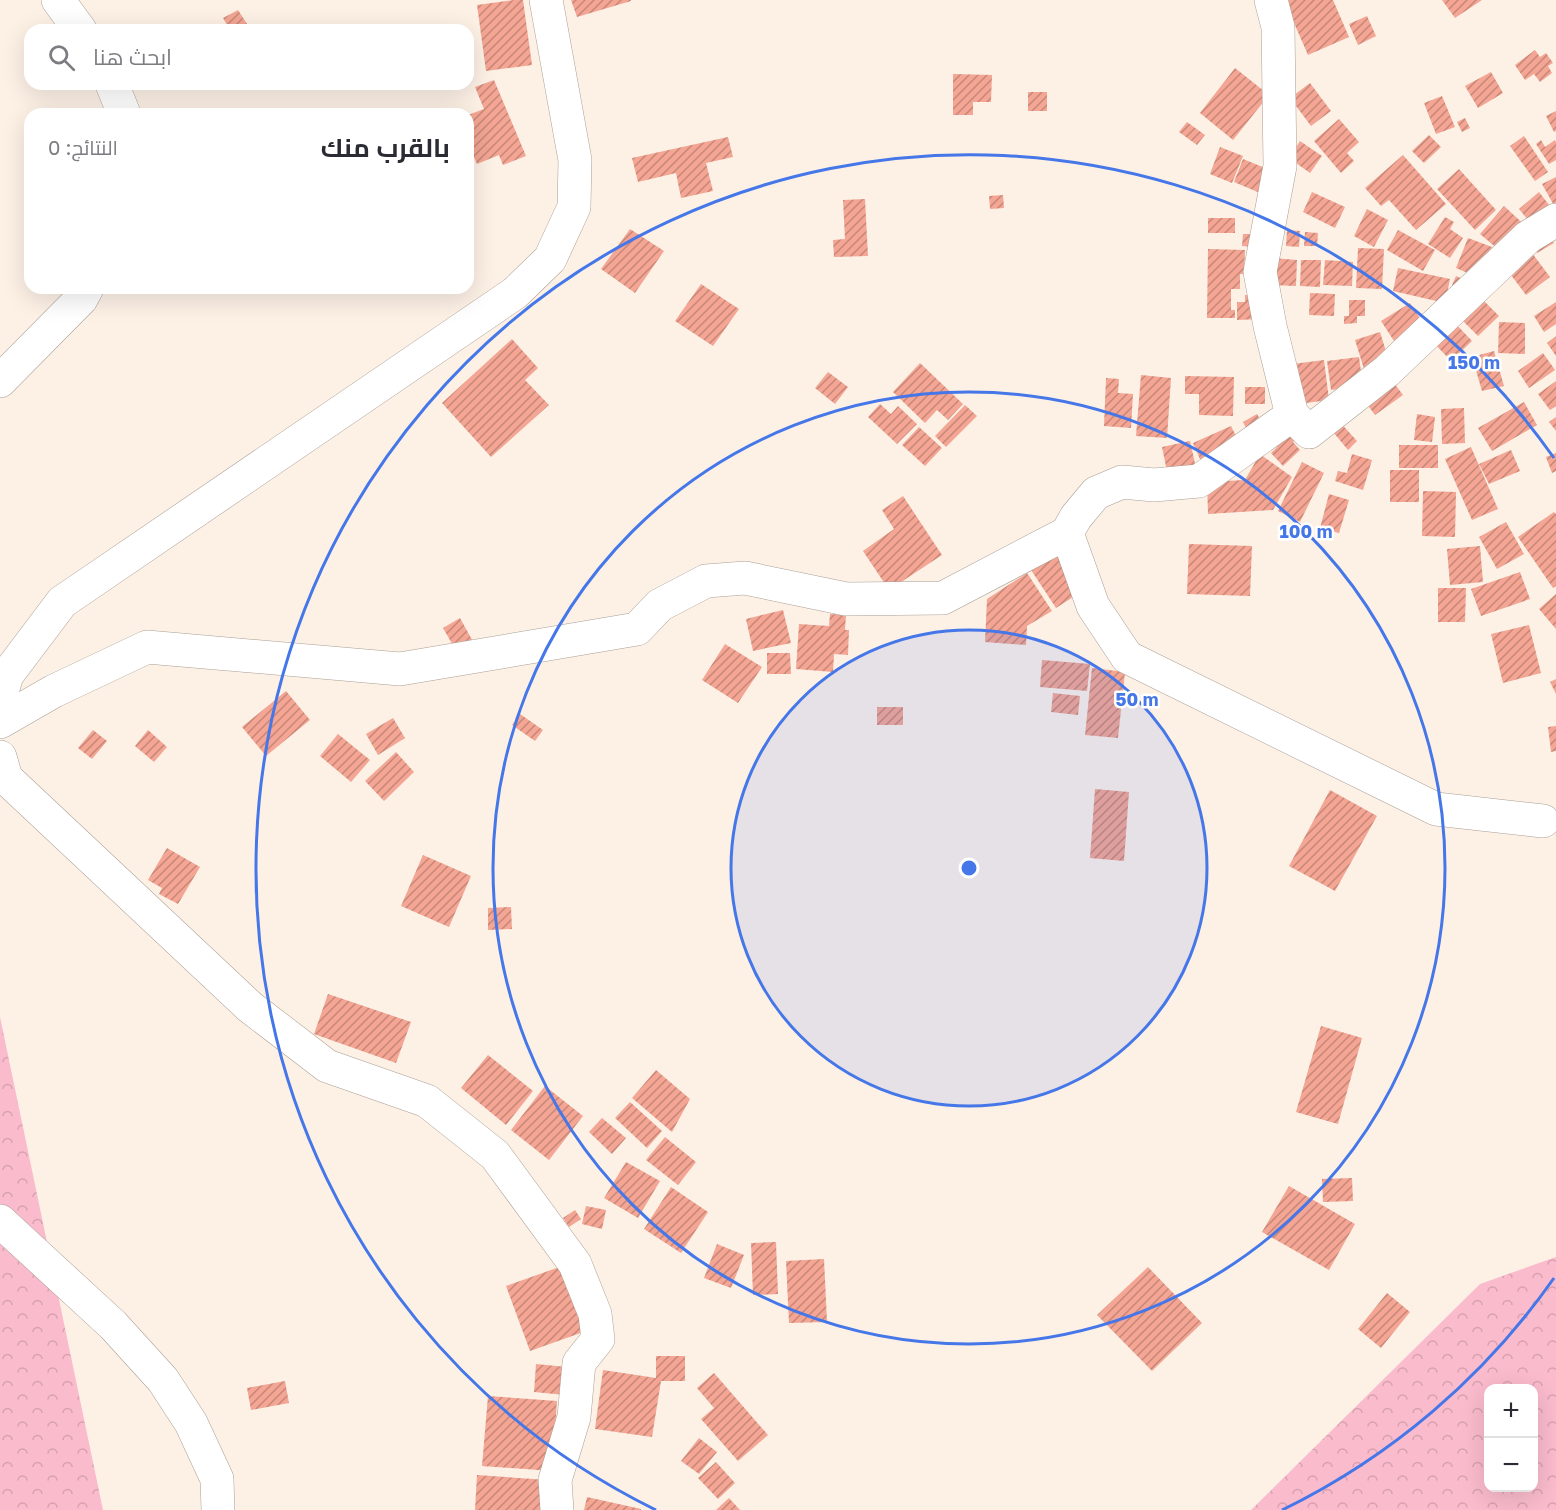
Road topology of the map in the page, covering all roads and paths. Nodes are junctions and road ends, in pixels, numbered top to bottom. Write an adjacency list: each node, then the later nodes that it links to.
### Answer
1 (58, 0): 4 (street)
2 (546, 0): 12 (street)
3 (1271, 0): 10 (street)
4 (76, 24)
5 (114, 90): 6 (street)
6 (122, 108)
7 (1556, 220): 10 (street)
8 (84, 294): 9 (street)
9 (0, 381)
10 (1292, 415): 11 (street)
11 (1067, 532): 13 (street); 15 (street)
12 (0, 699)
13 (0, 722)
14 (0, 757): 18 (street)
15 (1543, 821)
16 (0, 1221): 17 (street)
17 (218, 1510)
18 (557, 1510)

